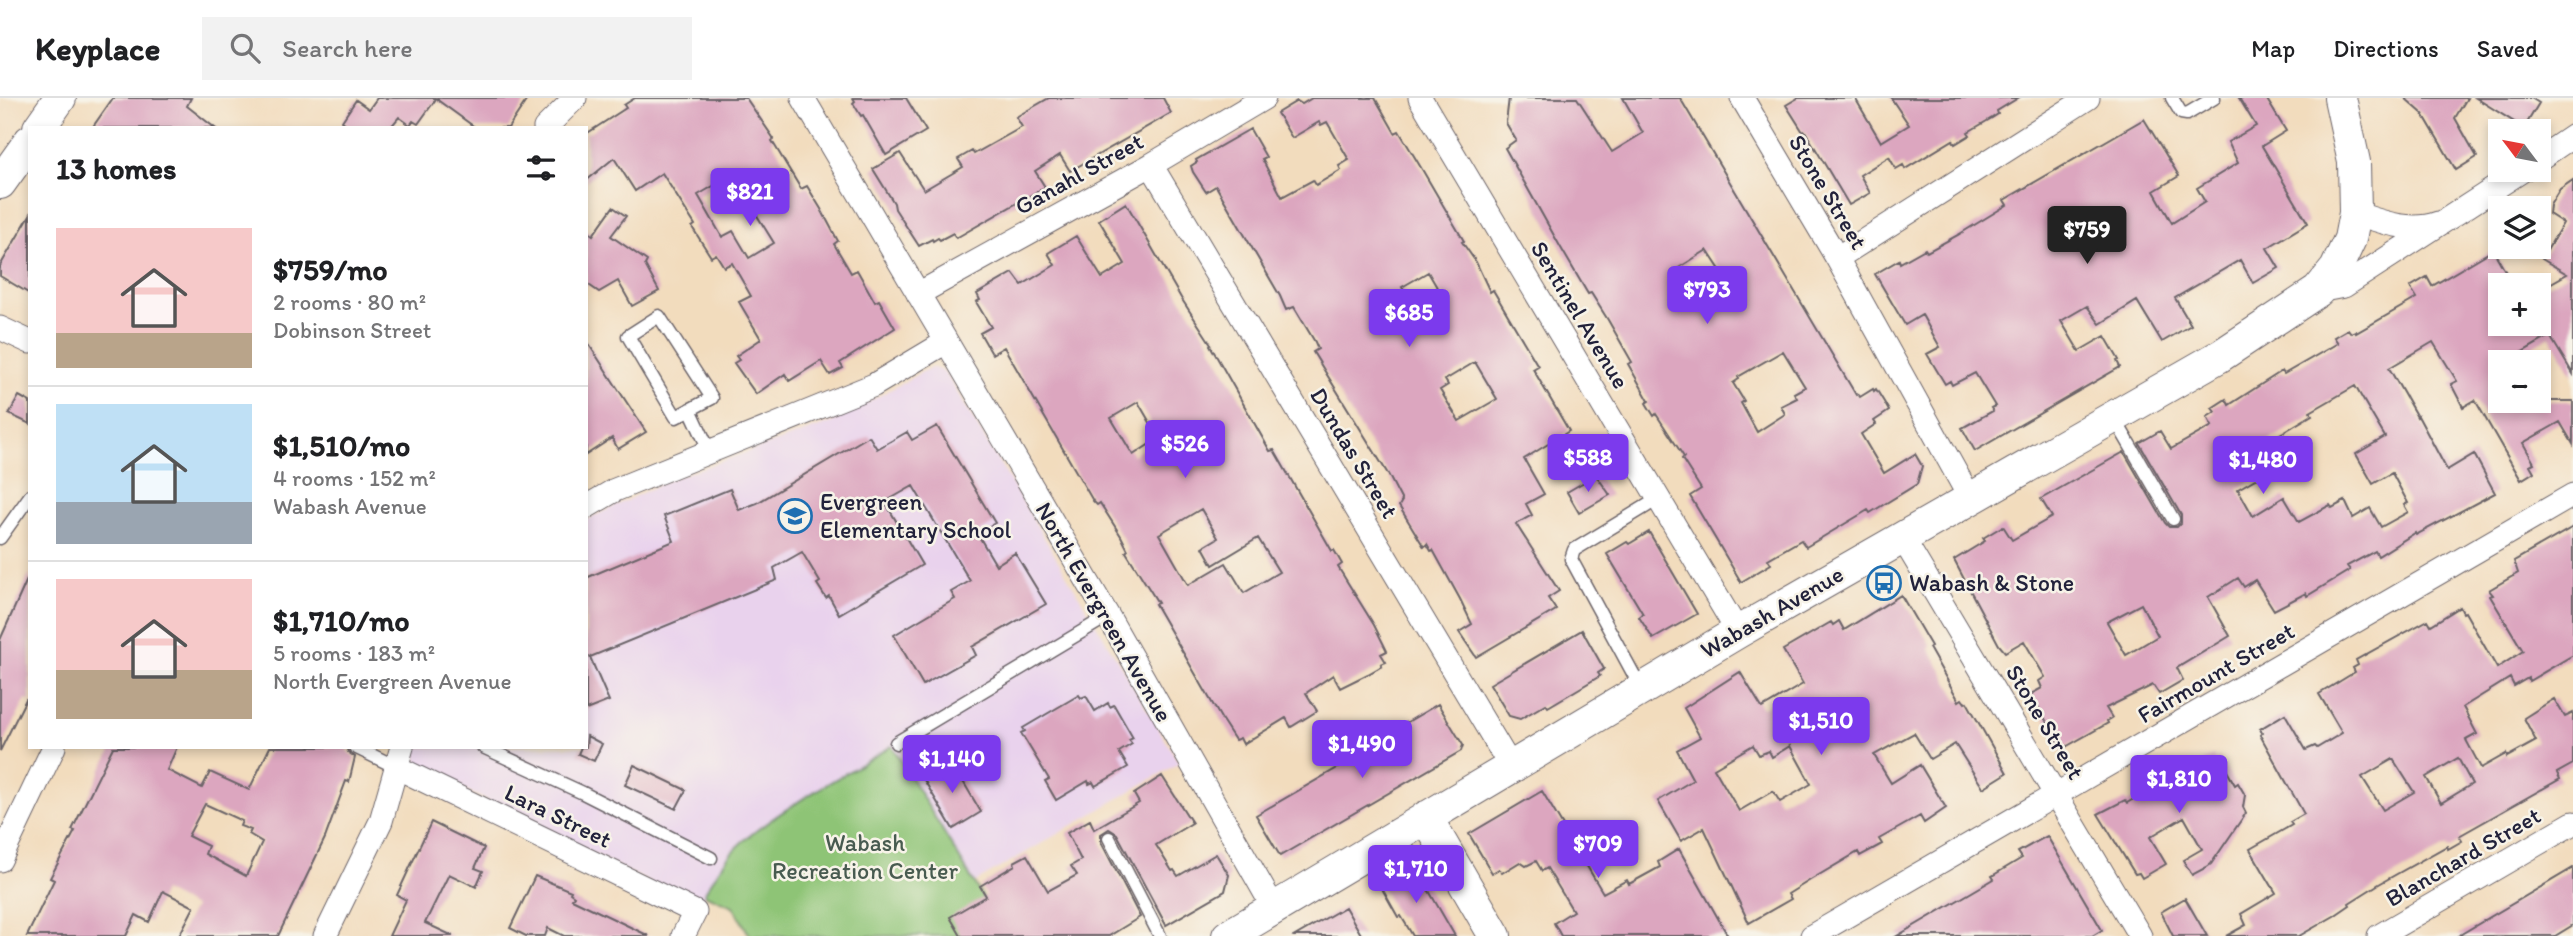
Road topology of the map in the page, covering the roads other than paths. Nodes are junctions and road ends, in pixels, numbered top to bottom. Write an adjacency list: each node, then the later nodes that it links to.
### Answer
1 (60, 98): 12 (street)
2 (575, 98): 13 (street)
3 (803, 98): 22 (street, North Evergreen Avenue)
4 (1264, 98): 16 (street, Ganahl Street)
5 (1420, 98): 32 (street, Sentinel Avenue)
6 (1742, 98): 20 (street, Stone Street)
7 (2088, 98): 11 (street)
8 (2172, 98): 9 (lane)
9 (2214, 98)
10 (2340, 98): 18 (street)
11 (2056, 106): 20 (street)
12 (40, 126)
13 (547, 126)
14 (2573, 136): 15 (street)
15 (2552, 150)
16 (1151, 165): 22 (street, Ganahl Street); 45 (street, Dundas Street)
17 (2505, 182): 19 (street, Wabash Avenue)
18 (2355, 213): 19 (street, Wabash Avenue); 21 (street, Wabash Avenue)
19 (2451, 218): 21 (street, Wabash Avenue)
20 (1837, 258): 30 (street, Stone Street)
21 (2318, 291): 27 (street, Wabash Avenue)
22 (918, 294): 25 (street, North Evergreen Avenue)
23 (0, 328): 24 (street)
24 (28, 341)
25 (946, 342): 28 (street); 37 (street, North Evergreen Avenue)
26 (690, 409): 26 (lane); 28 (lane)
27 (2113, 416): 30 (street, Wabash Avenue); 34 (lane)
28 (710, 452): 33 (street)
29 (2573, 495): 46 (street, Fairmount Street)
30 (1970, 498): 35 (street, Wabash Avenue)
31 (28, 499): 36 (lane)
32 (1658, 499): 38 (street, Sentinel Avenue); 39 (lane)
33 (588, 506)
34 (2174, 519)
35 (1902, 537): 38 (street, Wabash Avenue); 46 (street, Stone Street)
36 (0, 538)
37 (1108, 616): 40 (lane); 52 (street, North Evergreen Avenue)
38 (1738, 632): 39 (street, Wabash Avenue)
39 (1642, 689): 45 (street, Wabash Avenue)
40 (896, 743)
41 (53, 749): 51 (street)
42 (364, 749): 44 (lane)
43 (487, 749): 50 (lane)
44 (400, 757): 53 (street); 54 (street, Lara Street)
45 (1511, 767): 47 (street, Wabash Avenue)
46 (2058, 795): 58 (street, Fairmount Street); 59 (street, Stone Street)
47 (1426, 817): 52 (street, Wabash Avenue); 57 (street)
48 (2573, 823): 60 (street, Blanchard Street)
49 (1109, 838): 55 (lane)
50 (711, 858)
51 (0, 860)
52 (1275, 910): 56 (street, Wabash Avenue)
53 (325, 936)
54 (683, 936)
55 (1160, 936)
56 (1228, 936)
57 (1495, 936)
58 (1812, 936)
59 (2140, 936)
60 (2379, 936)

